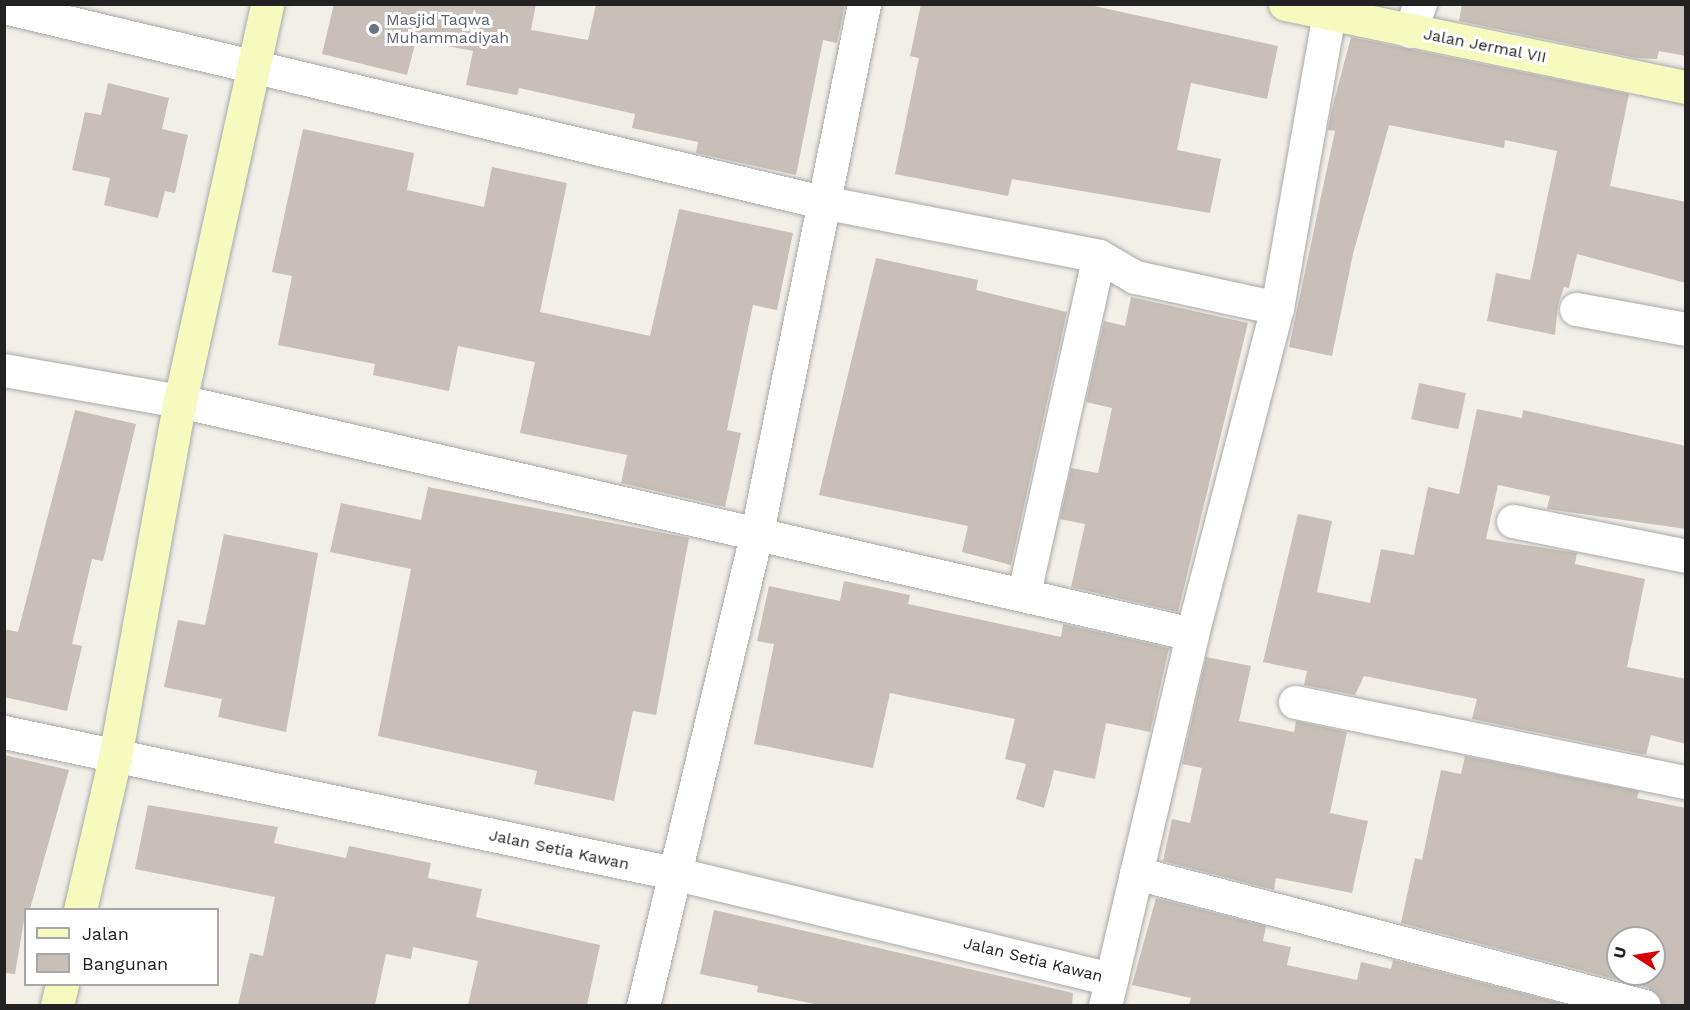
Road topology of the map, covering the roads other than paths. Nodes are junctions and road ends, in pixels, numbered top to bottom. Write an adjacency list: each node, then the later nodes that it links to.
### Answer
1 (267, 4): 7 (street)
2 (864, 4): 9 (street)
3 (1285, 4): 5 (street, Jalan Jermal VII)
4 (4, 8): 7 (street)
5 (1329, 14): 6 (street, Jalan Jermal VII); 11 (street)
6 (1415, 18): 8 (street, Jalan Jermal VII)
7 (252, 67): 9 (street); 15 (street)
8 (1686, 87)
9 (822, 202): 10 (street); 17 (street)
10 (1099, 256): 11 (street); 19 (street)
11 (1277, 308): 20 (street)
12 (1576, 309): 13 (street)
13 (1686, 329)
14 (4, 370): 15 (street)
15 (180, 401): 17 (street); 23 (street)
16 (1513, 521): 18 (street)
17 (757, 531): 19 (street); 25 (street)
18 (1686, 556)
19 (1024, 593): 20 (street)
20 (1192, 634): 26 (street)
21 (1295, 702): 24 (street)
22 (4, 732): 23 (street, Jalan Setia Kawan)
23 (115, 757): 25 (street, Jalan Setia Kawan); 27 (street)
24 (1686, 782)
25 (673, 873): 29 (street, Jalan Setia Kawan); 31 (street)
26 (1136, 873): 29 (street); 32 (street)
27 (80, 908)
28 (62, 986): 30 (street)
29 (1108, 992)
30 (57, 1005)
31 (643, 1005)
32 (1644, 1005)

